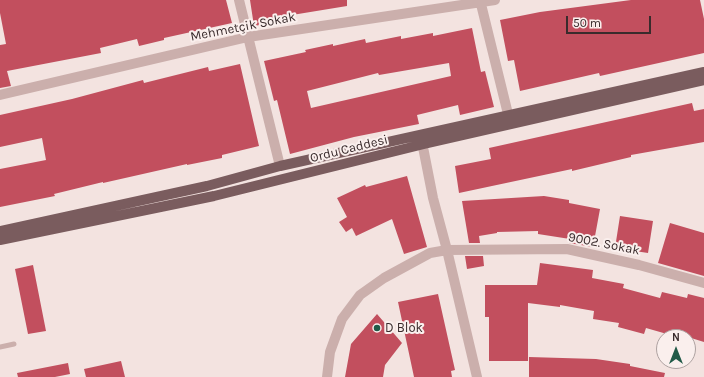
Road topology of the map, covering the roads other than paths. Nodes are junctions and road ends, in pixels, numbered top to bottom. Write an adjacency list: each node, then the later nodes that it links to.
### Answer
1 (239, 0): 4 (street)
2 (495, 0): 3 (street, Mehmetçik Sokak)
3 (480, 1): 4 (street, Mehmetçik Sokak); 8 (street)
4 (248, 37): 7 (street, Mehmetçik Sokak); 10 (street)
5 (704, 72): 8 (main road, Ordu Caddesi)
6 (704, 80): 9 (main road, Ordu Caddesi)
7 (0, 95)
8 (508, 114): 9 (main road, Ordu Caddesi)
9 (422, 140): 10 (main road, Ordu Caddesi); 12 (main road, Ordu Caddesi); 13 (street)
10 (280, 166): 11 (main road, Ordu Caddesi)
11 (0, 231)
12 (0, 240)
13 (447, 250): 14 (street, 9002. Sokak); 17 (street, 9002. Sokak); 18 (street)
14 (704, 283)
15 (14, 344): 16 (lane)
16 (0, 347)
17 (327, 377)
18 (477, 377)

